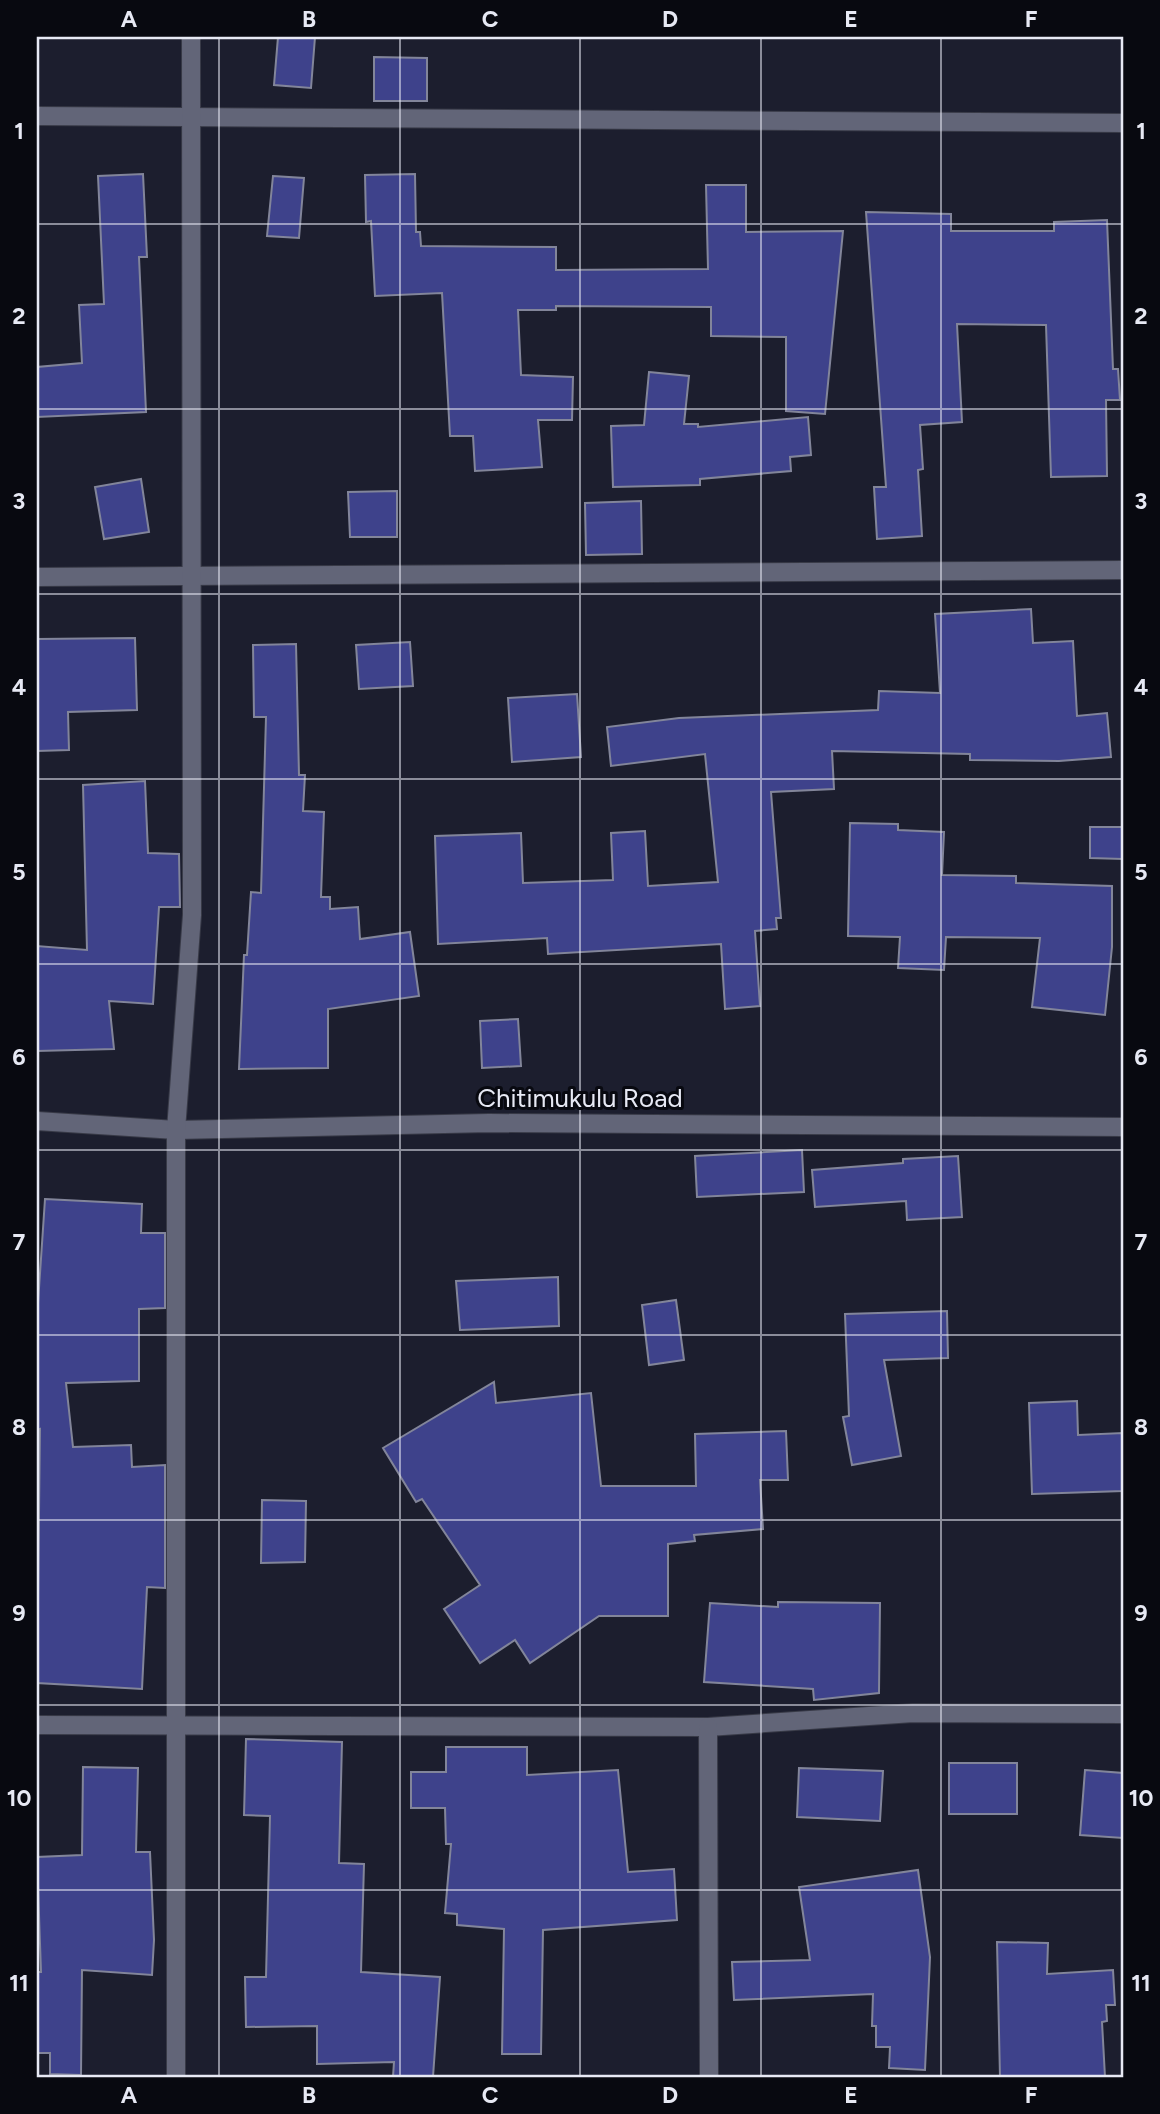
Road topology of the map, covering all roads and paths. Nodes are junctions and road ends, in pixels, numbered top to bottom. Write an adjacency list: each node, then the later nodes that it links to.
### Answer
1 (191, 37): 2 (street)
2 (191, 115): 3 (street); 4 (street); 7 (street)
3 (37, 116)
4 (1123, 123)
5 (1123, 570): 7 (street)
6 (37, 577): 7 (street)
7 (192, 577): 10 (street)
8 (37, 1121): 10 (street, Chitimukulu Road)
9 (1123, 1127): 10 (street, Chitimukulu Road)
10 (176, 1130): 12 (street)
11 (1123, 1714): 14 (street)
12 (175, 1724): 13 (street); 14 (street); 15 (street)
13 (37, 1725)
14 (708, 1727): 16 (street)
15 (176, 2077)
16 (709, 2077)

